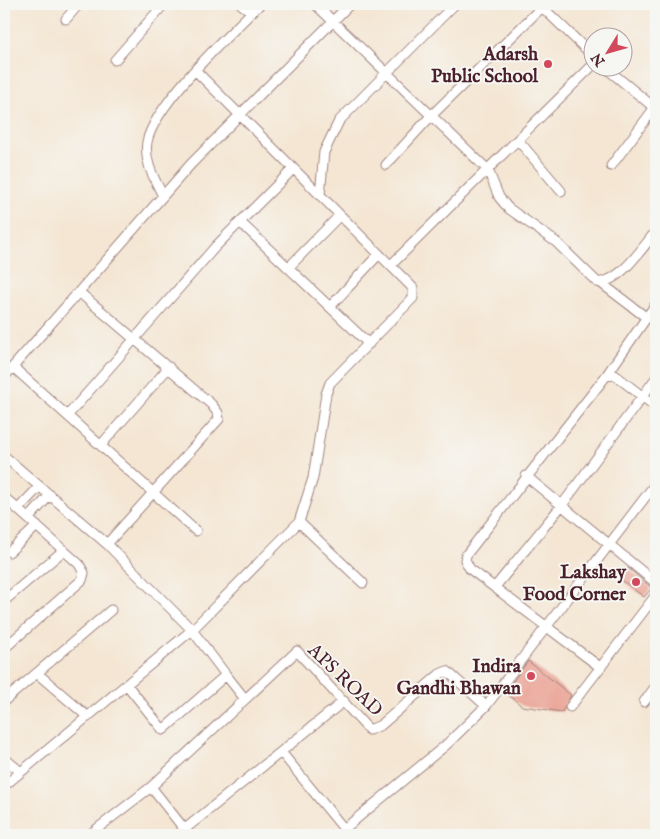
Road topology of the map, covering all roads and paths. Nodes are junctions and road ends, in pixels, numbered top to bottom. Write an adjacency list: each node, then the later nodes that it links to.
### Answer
1 (79, 4): 10 (street)
2 (164, 4): 13 (street)
3 (241, 4): 9 (street)
4 (260, 4): 9 (street)
5 (315, 4): 11 (street)
6 (350, 4): 11 (street)
7 (454, 4): 15 (street)
8 (540, 5): 12 (street); 20 (street)
9 (252, 12): 14 (street)
10 (66, 19)
11 (333, 21): 15 (street); 19 (street)
12 (582, 45)
13 (116, 60)
14 (195, 70): 19 (street); 28 (street)
15 (388, 73): 20 (street); 27 (street)
16 (582, 76): 21 (street)
17 (618, 78): 18 (street)
18 (656, 108): 23 (street)
19 (239, 116): 24 (street); 28 (street)
20 (430, 117): 22 (street); 25 (street)
21 (518, 140): 25 (street); 26 (street)
22 (386, 165)
23 (611, 166)
24 (293, 169): 27 (street); 30 (street)
25 (488, 170): 33 (street); 35 (street)
26 (561, 191)
27 (320, 195): 29 (street)
28 (163, 196): 36 (street)
29 (340, 215): 32 (street); 34 (street)
30 (240, 222): 34 (street); 40 (street)
31 (656, 231): 35 (street)
32 (379, 254): 33 (street); 38 (street)
33 (391, 265): 41 (street)
34 (288, 268): 38 (street)
35 (601, 283): 39 (street)
36 (80, 293): 40 (street); 42 (street)
37 (656, 304): 39 (street)
38 (330, 307): 41 (street)
39 (647, 318): 44 (street)
40 (136, 338): 43 (street); 49 (street)
41 (369, 344): 61 (street)
42 (13, 367): 45 (street); 49 (street)
43 (169, 367): 50 (street); 55 (street)
44 (606, 376): 47 (street); 52 (street)
45 (4, 377)
46 (656, 378): 47 (street)
47 (643, 396): 48 (street); 58 (street)
48 (656, 407)
49 (68, 415): 50 (street)
50 (101, 445): 55 (street)
51 (4, 456): 54 (street)
52 (526, 476): 58 (street); 70 (street)
53 (656, 483): 65 (street)
54 (39, 486): 56 (street); 59 (street)
55 (154, 491): 63 (street); 64 (street)
56 (50, 495): 60 (street); 64 (street)
57 (4, 497): 59 (street)
58 (562, 505): 65 (street); 70 (street)
59 (18, 509): 60 (street)
60 (29, 518): 62 (street)
61 (299, 522): 69 (street); 75 (street)
62 (37, 526): 66 (street); 67 (street)
63 (196, 531)
64 (107, 544): 75 (street)
65 (609, 544): 68 (street); 74 (street)
66 (64, 550): 72 (street); 76 (street)
67 (9, 552)
68 (656, 583)
69 (363, 584)
70 (495, 588): 74 (street)
71 (656, 595): 77 (street)
72 (4, 601)
73 (111, 610): 78 (street)
74 (546, 625): 77 (street); 86 (street)
75 (192, 630): 79 (street); 80 (street)
76 (4, 645)
77 (600, 667): 87 (street)
78 (38, 674): 83 (street); 88 (street)
79 (226, 675): 80 (street); 82 (street)
80 (127, 685): 88 (street)
81 (656, 686): 85 (street)
82 (245, 699): 84 (street, APS ROAD); 93 (street, APS ROAD)
83 (4, 701)
84 (344, 701): 86 (street, APS ROAD); 89 (street)
85 (644, 702)
86 (486, 706): 95 (street)
87 (570, 707)
88 (88, 717): 91 (street)
89 (281, 752): 94 (street); 95 (street)
90 (4, 758): 91 (street)
91 (22, 772): 92 (street)
92 (4, 786)
93 (151, 787): 94 (street); 96 (street, APS ROAD)
94 (187, 832)
95 (347, 832)
96 (89, 835)

